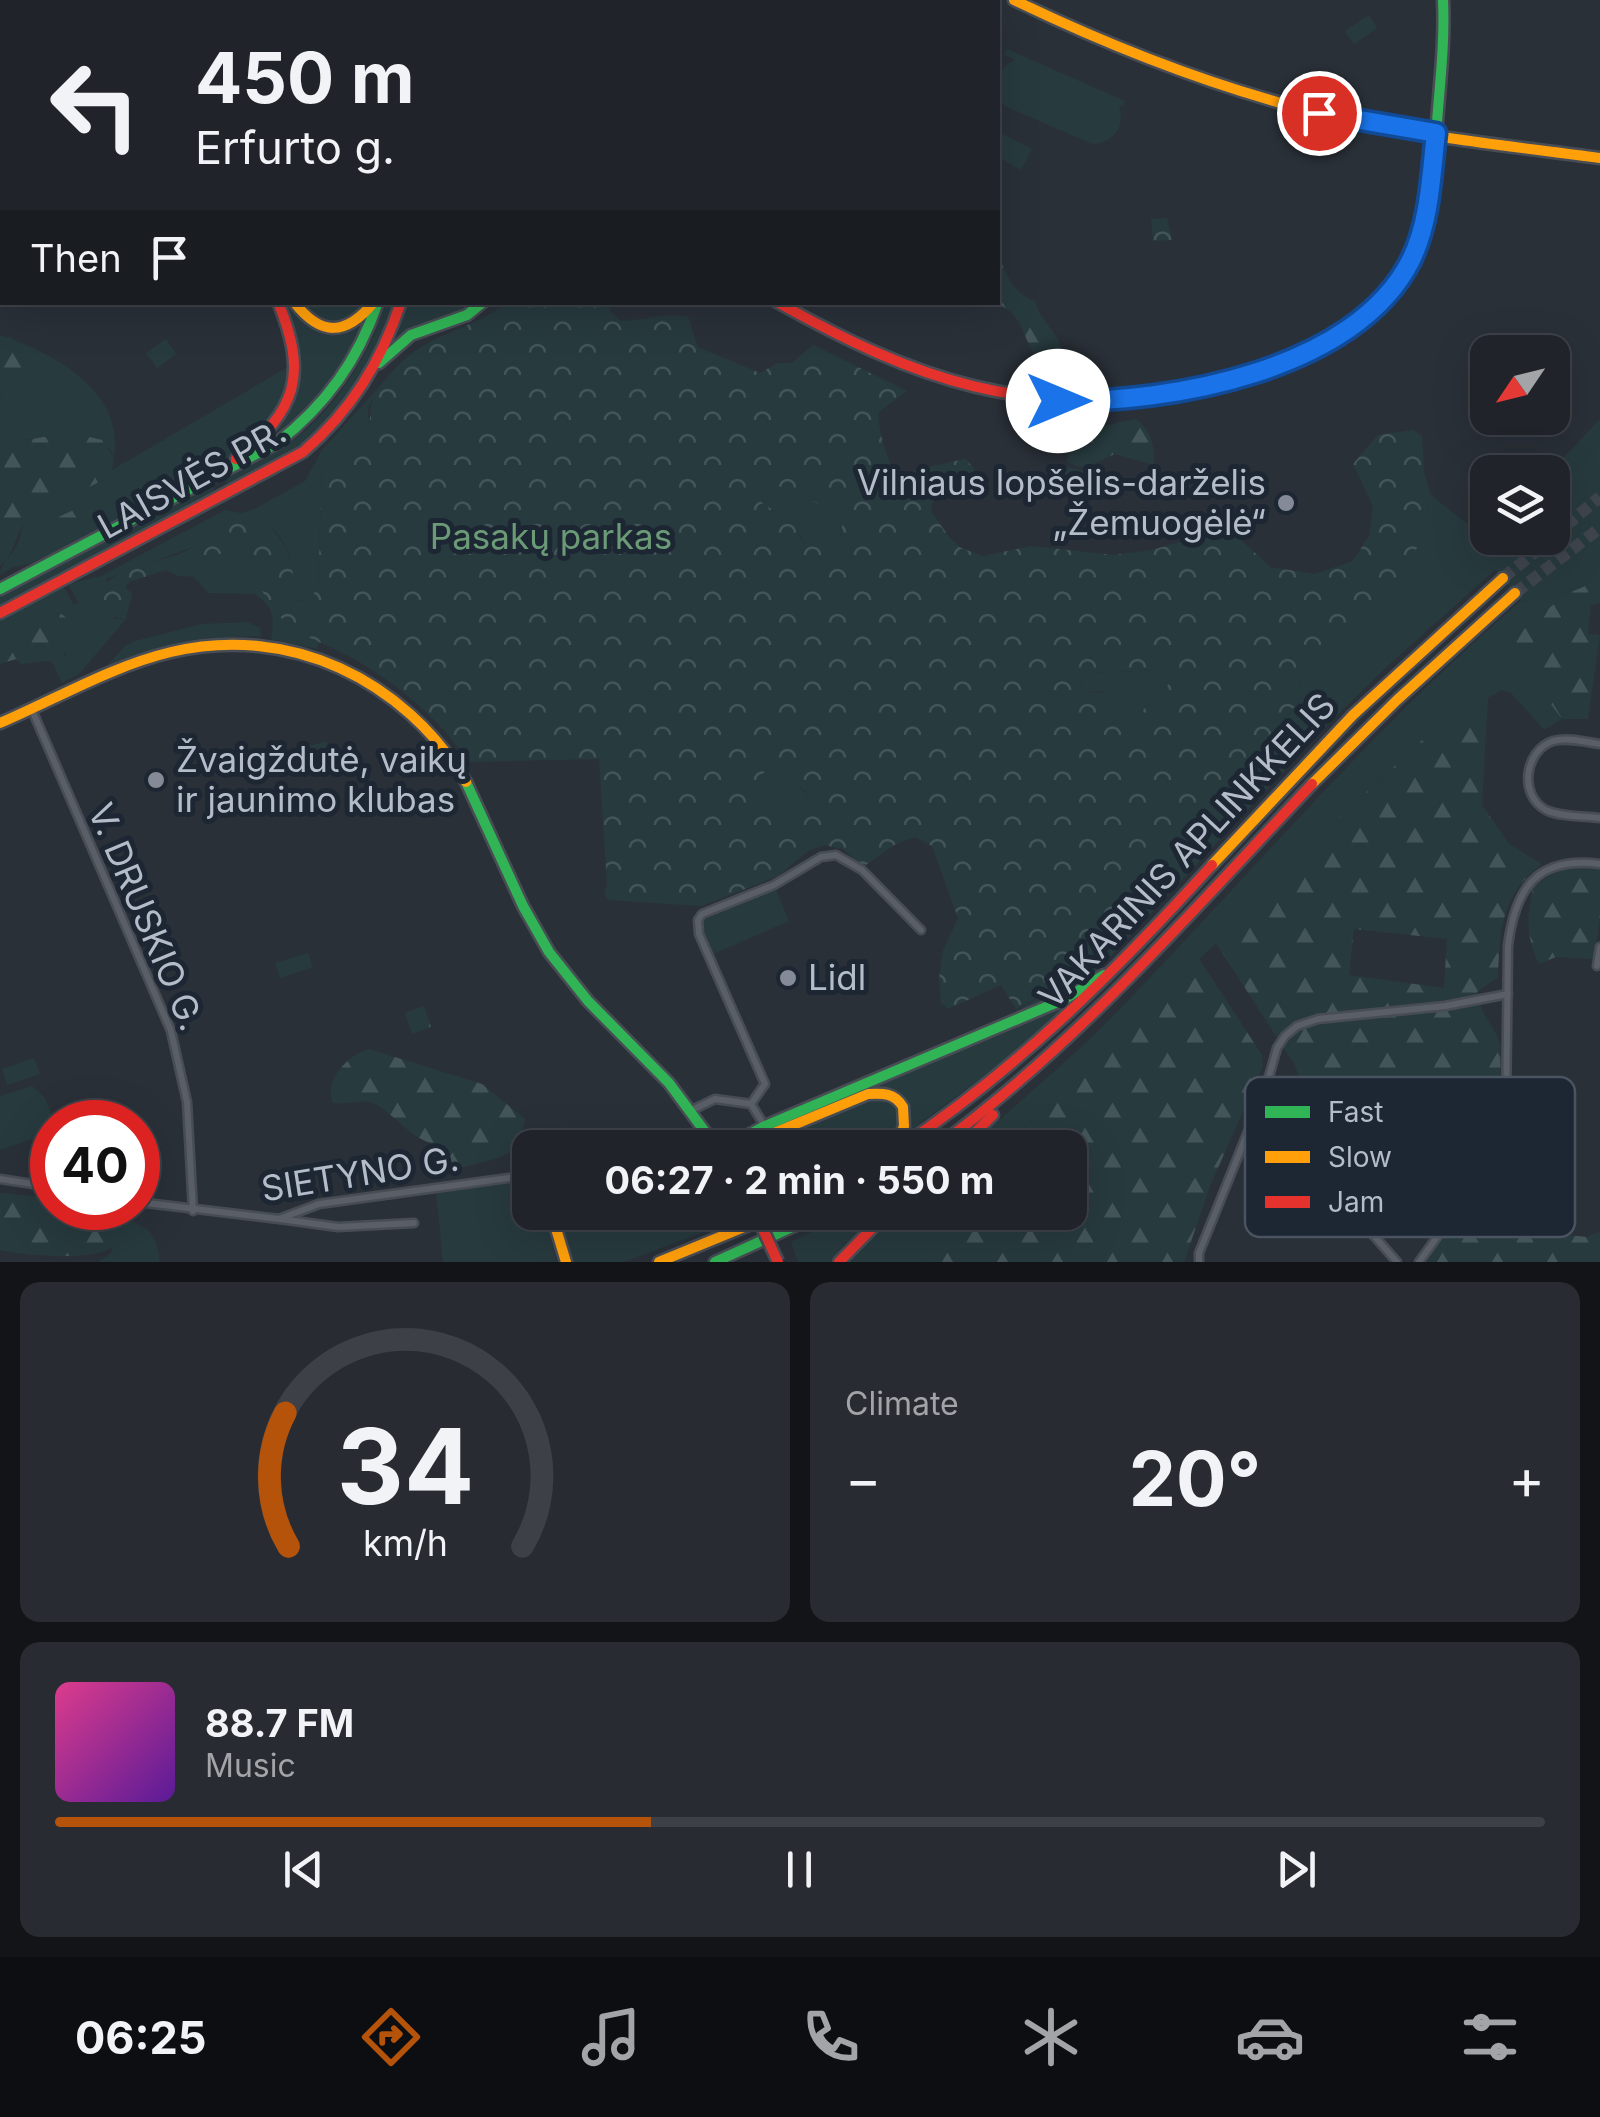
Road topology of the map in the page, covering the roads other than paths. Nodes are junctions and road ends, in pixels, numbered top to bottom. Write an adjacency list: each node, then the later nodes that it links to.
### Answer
1 (1014, 0): 3 (main road)
2 (1443, 0): 3 (main road)
3 (1436, 133): 4 (main road); 11 (main road)
4 (1600, 158)
5 (279, 305): 13 (main road)
6 (297, 305): 7 (main road)
7 (374, 305)
8 (376, 305): 13 (main road, LAISVĖS PR.)
9 (400, 305): 12 (main road, LAISVĖS PR.)
10 (480, 305): 12 (main road)
11 (782, 305)
12 (374, 368): 17 (main road, LAISVĖS PR.)
13 (205, 481): 15 (main road, LAISVĖS PR.)
14 (1503, 578): 25 (main road, VAKARINIS APLINKKELIS)
15 (0, 589)
16 (1515, 593): 30 (main road, VAKARINIS APLINKKELIS)
17 (0, 613)
18 (32, 710): 19 (main road); 32 (main road); 46 (street, V. DRUSKIO G.)
19 (0, 723)
20 (1600, 744): 21 (street)
21 (1600, 818)
22 (1600, 864): 27 (street)
23 (921, 930): 31 (street)
24 (1600, 947): 26 (street)
25 (1126, 960): 33 (main road); 38 (main road, VAKARINIS APLINKKELIS)
26 (1597, 966)
27 (1508, 994): 28 (street); 29 (street)
28 (1268, 1077)
29 (1507, 1077)
30 (1022, 1083): 39 (main road, VAKARINIS APLINKKELIS); 40 (main road)
31 (751, 1104): 32 (street); 33 (street)
32 (690, 1111): 34 (main road)
33 (764, 1126): 35 (main road)
34 (706, 1130)
35 (756, 1130)
36 (781, 1130): 37 (main road)
37 (905, 1130)
38 (927, 1130)
39 (959, 1130)
40 (976, 1130)
41 (1245, 1141): 61 (street)
42 (512, 1177): 47 (street, SIETYNO G.)
43 (0, 1179): 44 (street)
44 (30, 1184)
45 (160, 1206): 46 (street, SIETYNO G.)
46 (193, 1211): 47 (street, SIETYNO G.)
47 (279, 1219): 48 (street)
48 (414, 1223)
49 (556, 1230): 56 (main road)
50 (737, 1230): 57 (main road)
51 (763, 1230): 59 (main road, bridge)
52 (785, 1230): 58 (main road)
53 (870, 1230): 60 (main road)
54 (1375, 1237): 62 (street)
55 (1438, 1237): 63 (street)
56 (566, 1262)
57 (659, 1262)
58 (715, 1262)
59 (778, 1262)
60 (839, 1262)
61 (1199, 1262)
62 (1397, 1262)
63 (1419, 1262)

